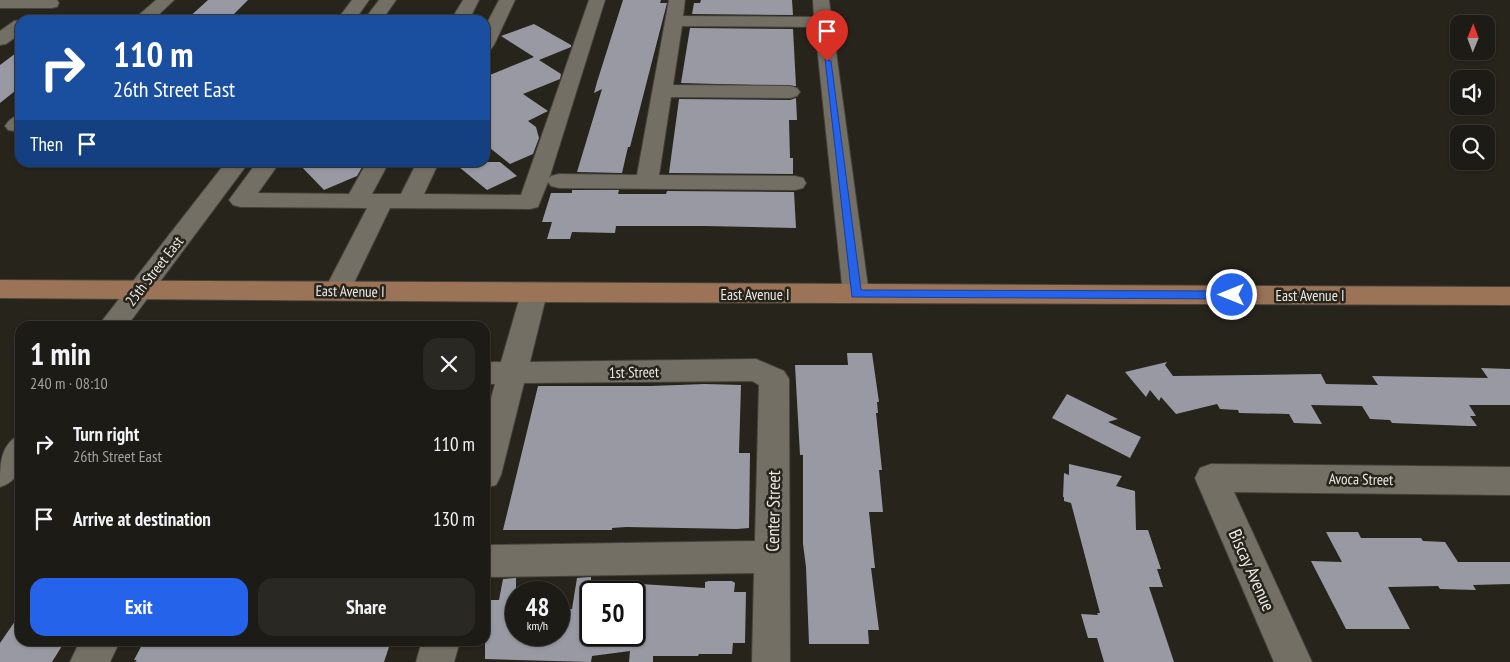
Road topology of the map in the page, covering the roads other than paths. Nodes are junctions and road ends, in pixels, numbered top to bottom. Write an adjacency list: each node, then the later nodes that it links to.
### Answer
1 (166, 0): 12 (street)
2 (361, 0): 13 (street)
3 (388, 0): 14 (street)
4 (471, 0): 15 (street)
5 (507, 0): 19 (street)
6 (597, 0): 32 (street)
7 (677, 0): 16 (street)
8 (821, 0): 17 (street)
9 (53, 1): 10 (street); 11 (street)
10 (0, 3)
11 (34, 15)
12 (148, 15)
13 (350, 15)
14 (377, 15)
15 (463, 15)
16 (673, 21): 17 (street); 21 (street)
17 (823, 22): 37 (street)
18 (15, 29): 20 (street)
19 (490, 35)
20 (0, 40)
21 (662, 91): 22 (street); 28 (street)
22 (790, 92)
23 (234, 167): 34 (street, 25th Street East)
24 (264, 167): 30 (street)
25 (375, 167): 30 (street)
26 (426, 167): 32 (street)
27 (558, 181): 28 (street)
28 (647, 182): 29 (street)
29 (795, 183)
30 (357, 201): 31 (street)
31 (382, 201): 32 (street); 35 (street)
32 (409, 201)
33 (0, 288): 34 (main road, East Avenue I)
34 (140, 289): 35 (main road, East Avenue I); 39 (street, 25th Street East)
35 (337, 291): 36 (main road, East Avenue I)
36 (534, 293): 37 (main road, East Avenue I); 41 (street)
37 (856, 294): 38 (main road, East Avenue I)
38 (1510, 296)
39 (116, 321)
40 (756, 370): 41 (street, 1st Street); 47 (street, Center Street)
41 (498, 374): 42 (street)
42 (490, 436)
43 (15, 454): 44 (street)
44 (0, 474)
45 (1211, 478): 46 (street, Avoca Street); 54 (street, Biscay Avenue)
46 (1510, 481)
47 (772, 557): 48 (street); 53 (street, Center Street)
48 (490, 561)
49 (98, 646): 51 (street)
50 (440, 646): 52 (street)
51 (89, 662)
52 (435, 662)
53 (771, 662)
54 (1293, 662)

